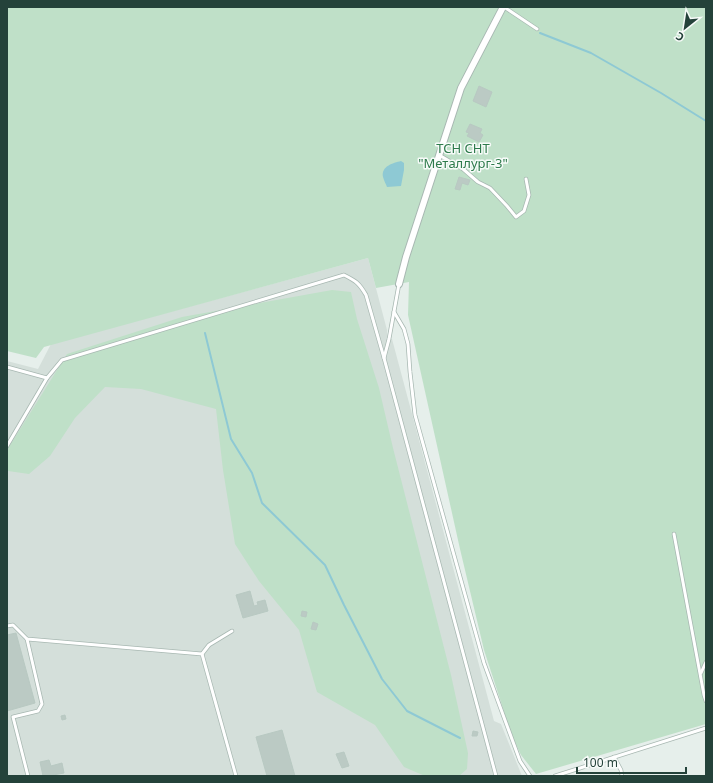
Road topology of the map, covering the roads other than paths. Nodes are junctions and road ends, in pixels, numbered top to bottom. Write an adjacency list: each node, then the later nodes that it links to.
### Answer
1 (503, 7): 2 (lane); 3 (street)
2 (537, 29)
3 (439, 155): 4 (lane); 5 (street)
4 (526, 179)
5 (398, 284): 6 (lane)
6 (394, 312): 7 (lane); 24 (lane)
7 (384, 358): 9 (lane); 23 (lane)
8 (7, 367): 9 (lane)
9 (47, 378): 10 (lane)
10 (7, 446)
11 (674, 534): 17 (lane)
12 (7, 626): 14 (lane)
13 (232, 631): 15 (lane)
14 (27, 639): 15 (lane); 21 (lane)
15 (202, 654): 22 (lane)
16 (706, 662): 17 (lane)
17 (700, 674): 18 (lane)
18 (706, 701)
19 (706, 728): 20 (lane)
20 (614, 757): 25 (lane); 26 (lane)
21 (28, 776)
22 (236, 776)
23 (496, 776)
24 (530, 776)
25 (555, 776)
26 (622, 776)

